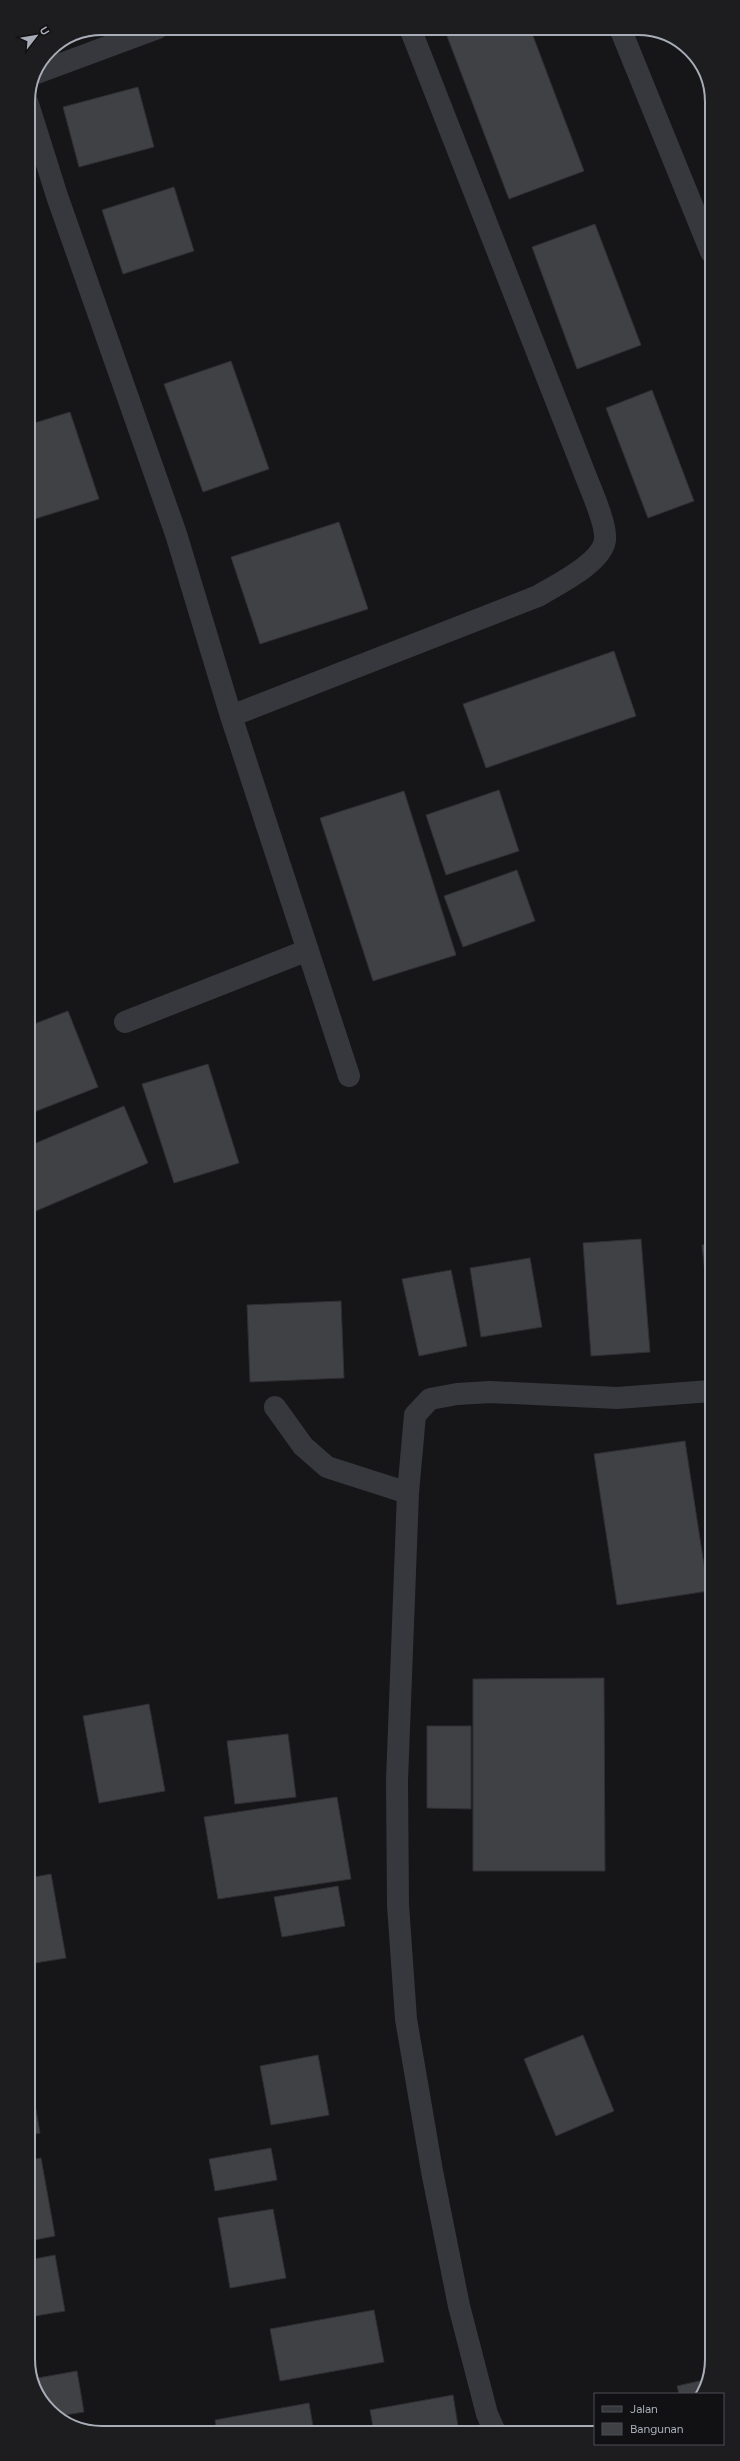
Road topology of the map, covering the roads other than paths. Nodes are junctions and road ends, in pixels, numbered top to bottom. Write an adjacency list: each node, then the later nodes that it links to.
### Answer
1 (139, 35): 4 (street)
2 (413, 35): 7 (street)
3 (623, 35): 6 (street)
4 (43, 71)
5 (35, 126): 7 (street)
6 (705, 237)
7 (232, 716): 8 (street)
8 (308, 950): 9 (street); 10 (street)
9 (124, 1022)
10 (349, 1076)
11 (705, 1391): 13 (street)
12 (275, 1407): 13 (street)
13 (408, 1493): 14 (street)
14 (492, 2426)

